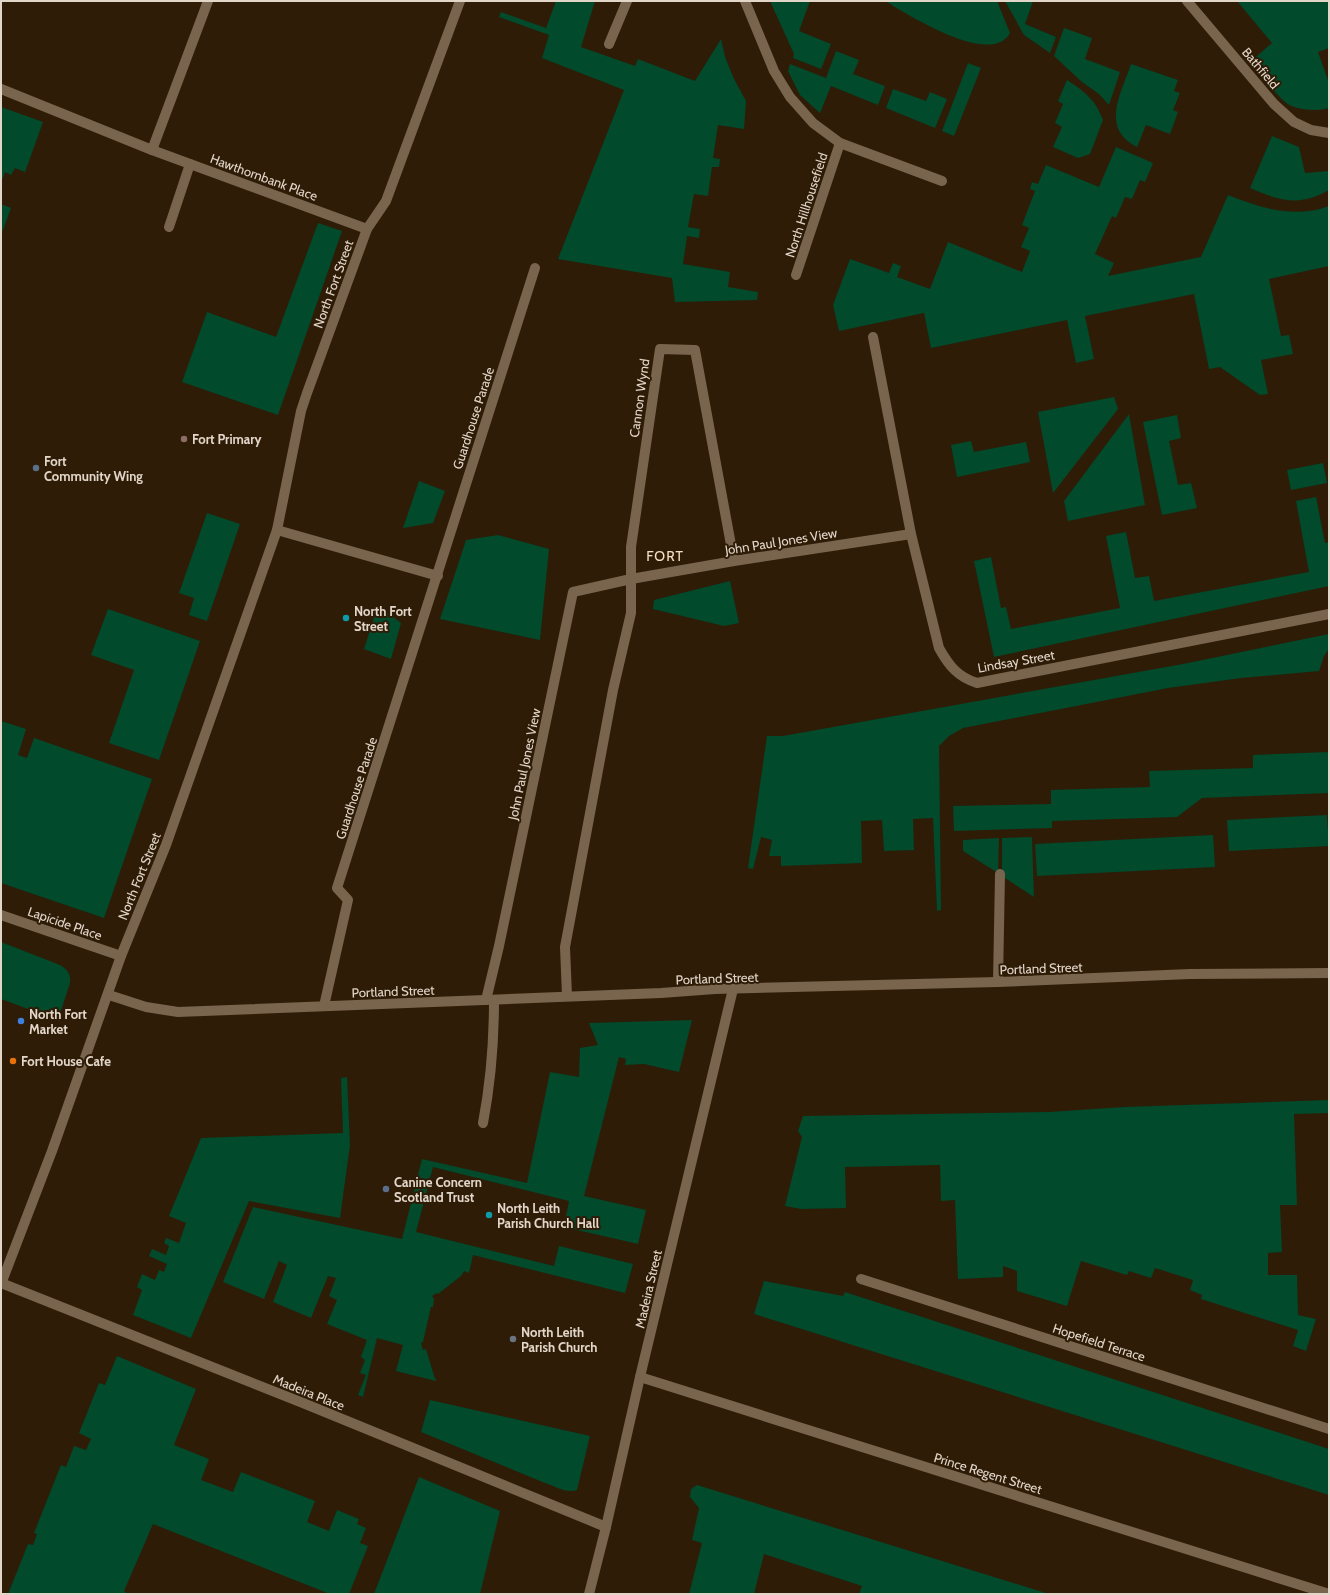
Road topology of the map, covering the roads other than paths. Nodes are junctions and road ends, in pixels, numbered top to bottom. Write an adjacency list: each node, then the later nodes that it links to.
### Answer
1 (208, 1): 10 (street)
2 (460, 1): 14 (street, North Fort Street)
3 (627, 1): 6 (street)
4 (745, 1): 9 (street, North Hillhousefield)
5 (1187, 1): 8 (street, Bathfield)
6 (609, 44)
7 (1, 89): 10 (street, Hawthornbank Place)
8 (1329, 133)
9 (840, 143): 12 (street, North Hillhousefield); 16 (street, North Hillhousefield)
10 (152, 150): 11 (street, Hawthornbank Place)
11 (190, 164): 13 (street); 14 (street, Hawthornbank Place)
12 (942, 181)
13 (169, 227)
14 (367, 229): 18 (street, North Fort Street)
15 (535, 268): 21 (street, Guardhouse Parade)
16 (796, 275)
17 (873, 337): 19 (street, Lindsay Street)
18 (276, 530): 21 (street); 26 (street, North Fort Street)
19 (911, 534): 20 (street, John Paul Jones View); 23 (street, Lindsay Street)
20 (734, 561): 22 (street, John Paul Jones View); 22 (street, Cannon Wynd)
21 (438, 576): 33 (street, Guardhouse Parade)
22 (631, 579): 31 (street); 32 (street, John Paul Jones View)
23 (1329, 614)
24 (1000, 874): 28 (street)
25 (1, 915): 26 (street, Lapicide Place)
26 (121, 956): 30 (street, North Fort Street)
27 (1329, 973): 28 (street, Portland Street)
28 (998, 982): 29 (street, Portland Street)
29 (733, 990): 31 (street, Portland Street); 37 (street, Madeira Street)
30 (109, 994): 33 (street, Portland Street); 36 (street, North Fort Street)
31 (567, 996): 32 (street, Portland Street)
32 (490, 1000): 33 (street, Portland Street); 34 (street)
33 (324, 1006)
34 (483, 1122)
35 (861, 1279): 38 (street, Hopefield Terrace)
36 (1, 1283): 39 (street, Madeira Place)
37 (640, 1377): 39 (street, Madeira Street); 41 (street, Prince Regent Street)
38 (1329, 1430)
39 (606, 1527): 40 (street, Madeira Street)
40 (589, 1594)
41 (1329, 1594)

